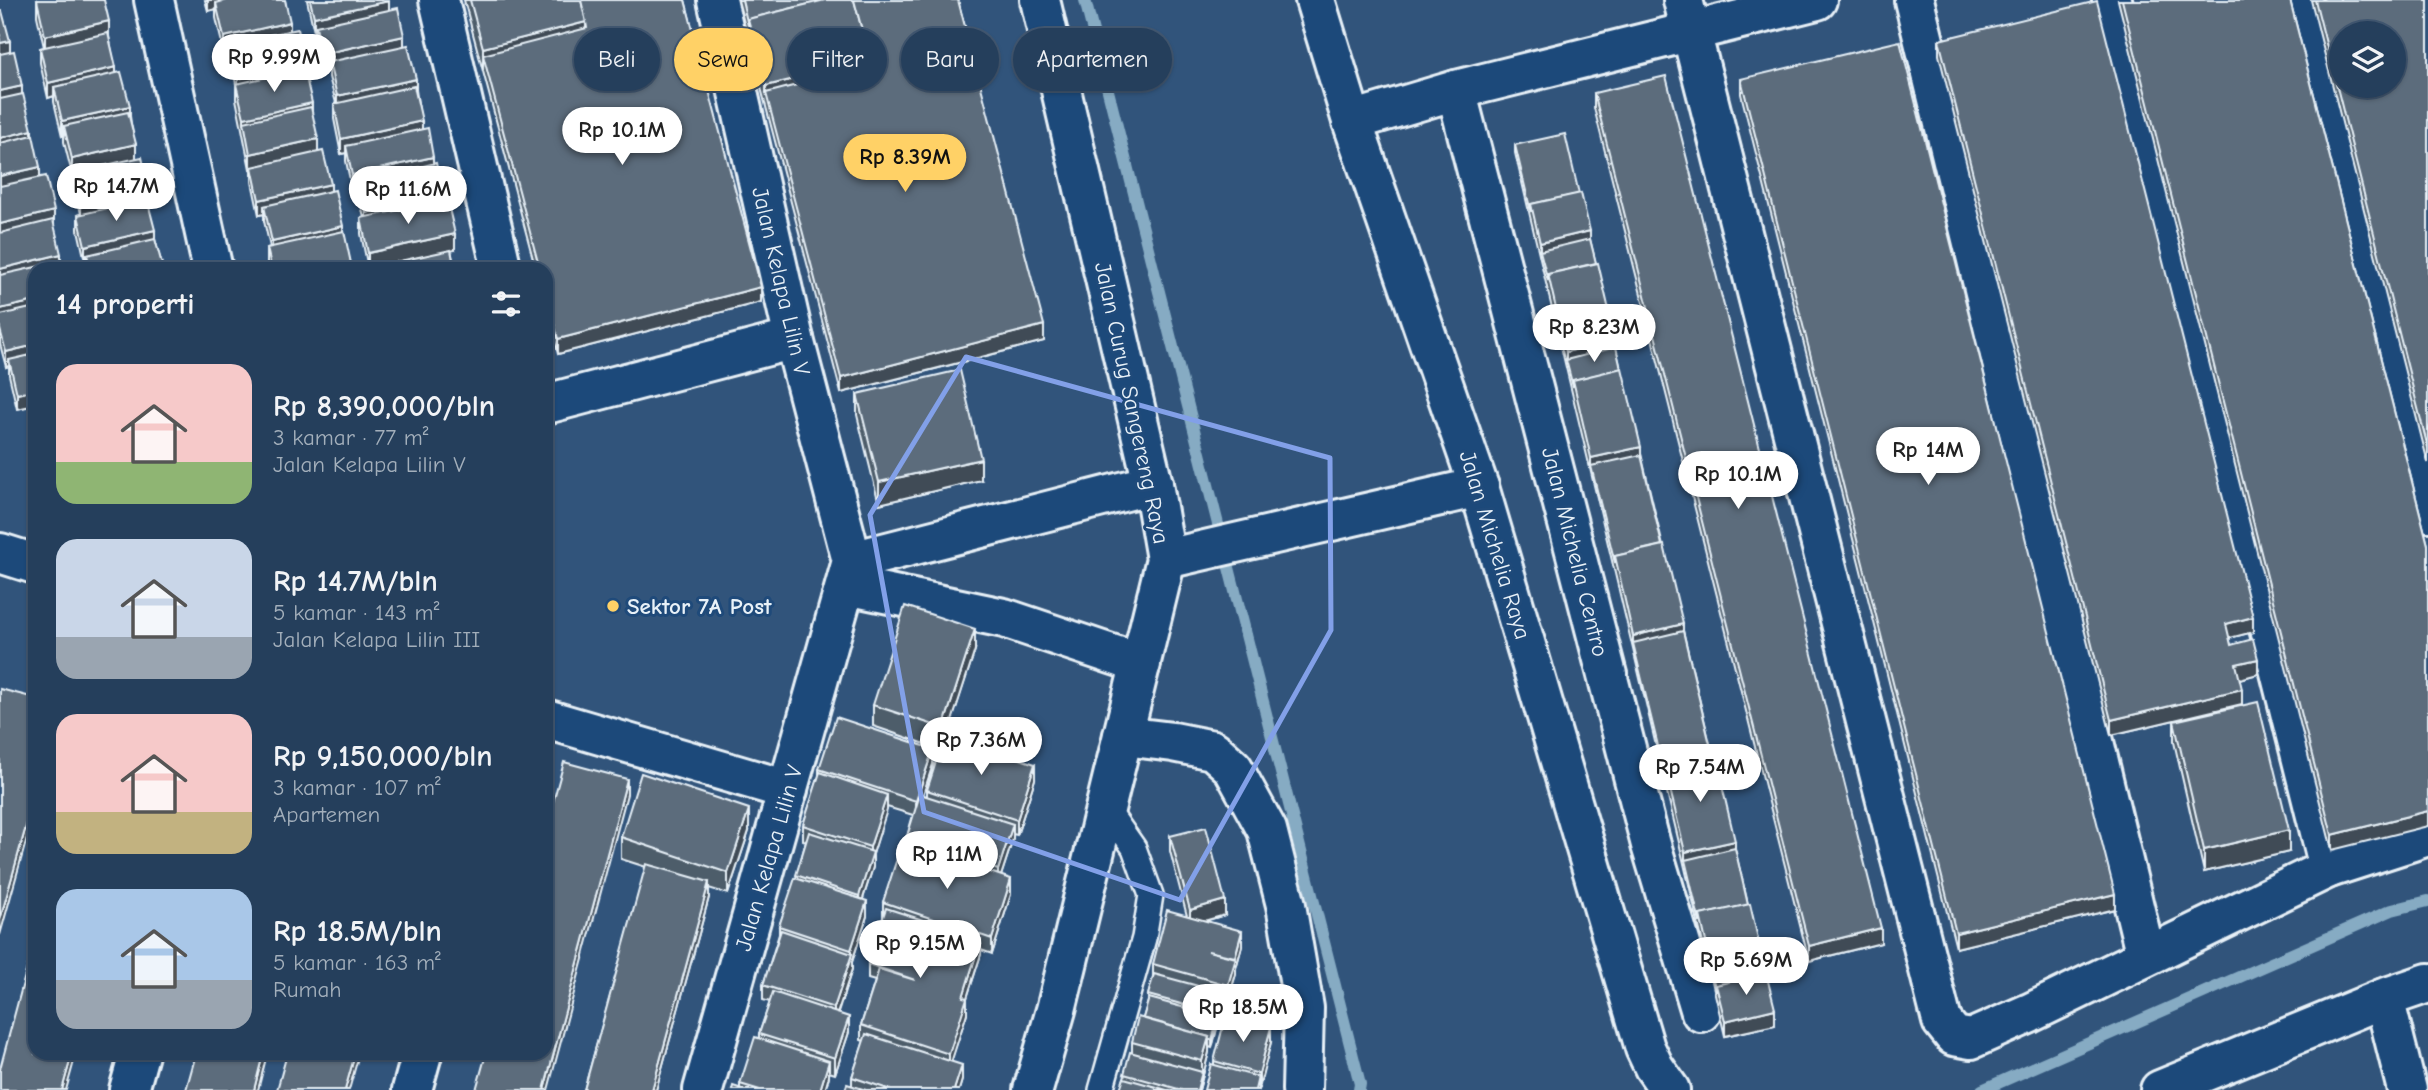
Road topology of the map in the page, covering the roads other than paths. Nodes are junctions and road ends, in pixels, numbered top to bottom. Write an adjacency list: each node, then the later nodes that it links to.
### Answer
1 (153, 0): 13 (street)
2 (439, 0): 14 (street)
3 (717, 0): 15 (street, Jalan Kelapa Lilin V)
4 (1040, 0): 17 (street, Jalan Curug Sangereng Raya)
5 (1315, 0): 12 (street, Jalan Michelia Raya)
6 (1817, 0): 10 (street)
7 (1914, 0): 33 (street)
8 (2112, 0): 32 (street)
9 (2302, 0): 19 (street)
10 (1687, 15): 11 (street); 33 (street)
11 (1456, 90): 12 (street); 36 (street, Jalan Michelia Centro)
12 (1352, 121): 18 (street, Jalan Michelia Raya)
13 (211, 262)
14 (500, 262)
15 (793, 339): 16 (street); 25 (street, Jalan Kelapa Lilin V)
16 (553, 402)
17 (1153, 484): 23 (street, Jalan Curug Sangereng Raya); 25 (street)
18 (1479, 487): 23 (street); 46 (street, Jalan Michelia Raya)
19 (2428, 512)
20 (28, 540): 21 (street)
21 (0, 546)
22 (0, 553): 24 (street)
23 (1180, 556): 26 (street, Jalan Curug Sangereng Raya)
24 (28, 562)
25 (849, 573): 26 (street); 29 (street, Jalan Kelapa Lilin V)
26 (1141, 664): 28 (street, Jalan Curug Sangereng Raya)
27 (553, 721): 29 (street)
28 (1123, 736): 30 (street, Jalan Curug Sangereng Raya); 45 (street)
29 (788, 790): 42 (street, Jalan Kelapa Lilin V)
30 (1106, 808): 43 (street, Jalan Curug Sangereng Raya); 44 (lane)
31 (2428, 836): 32 (street)
32 (2329, 868): 33 (street)
33 (2146, 957)
34 (2428, 983): 35 (street)
35 (2384, 998): 39 (street); 48 (street)
36 (1701, 1012)
37 (137, 1060): 40 (street)
38 (420, 1060): 41 (street)
39 (2221, 1078): 47 (street)
40 (129, 1090)
41 (412, 1090)
42 (702, 1090)
43 (1033, 1090)
44 (1101, 1090)
45 (1302, 1090)
46 (1670, 1090)
47 (2160, 1090)
48 (2407, 1090)

